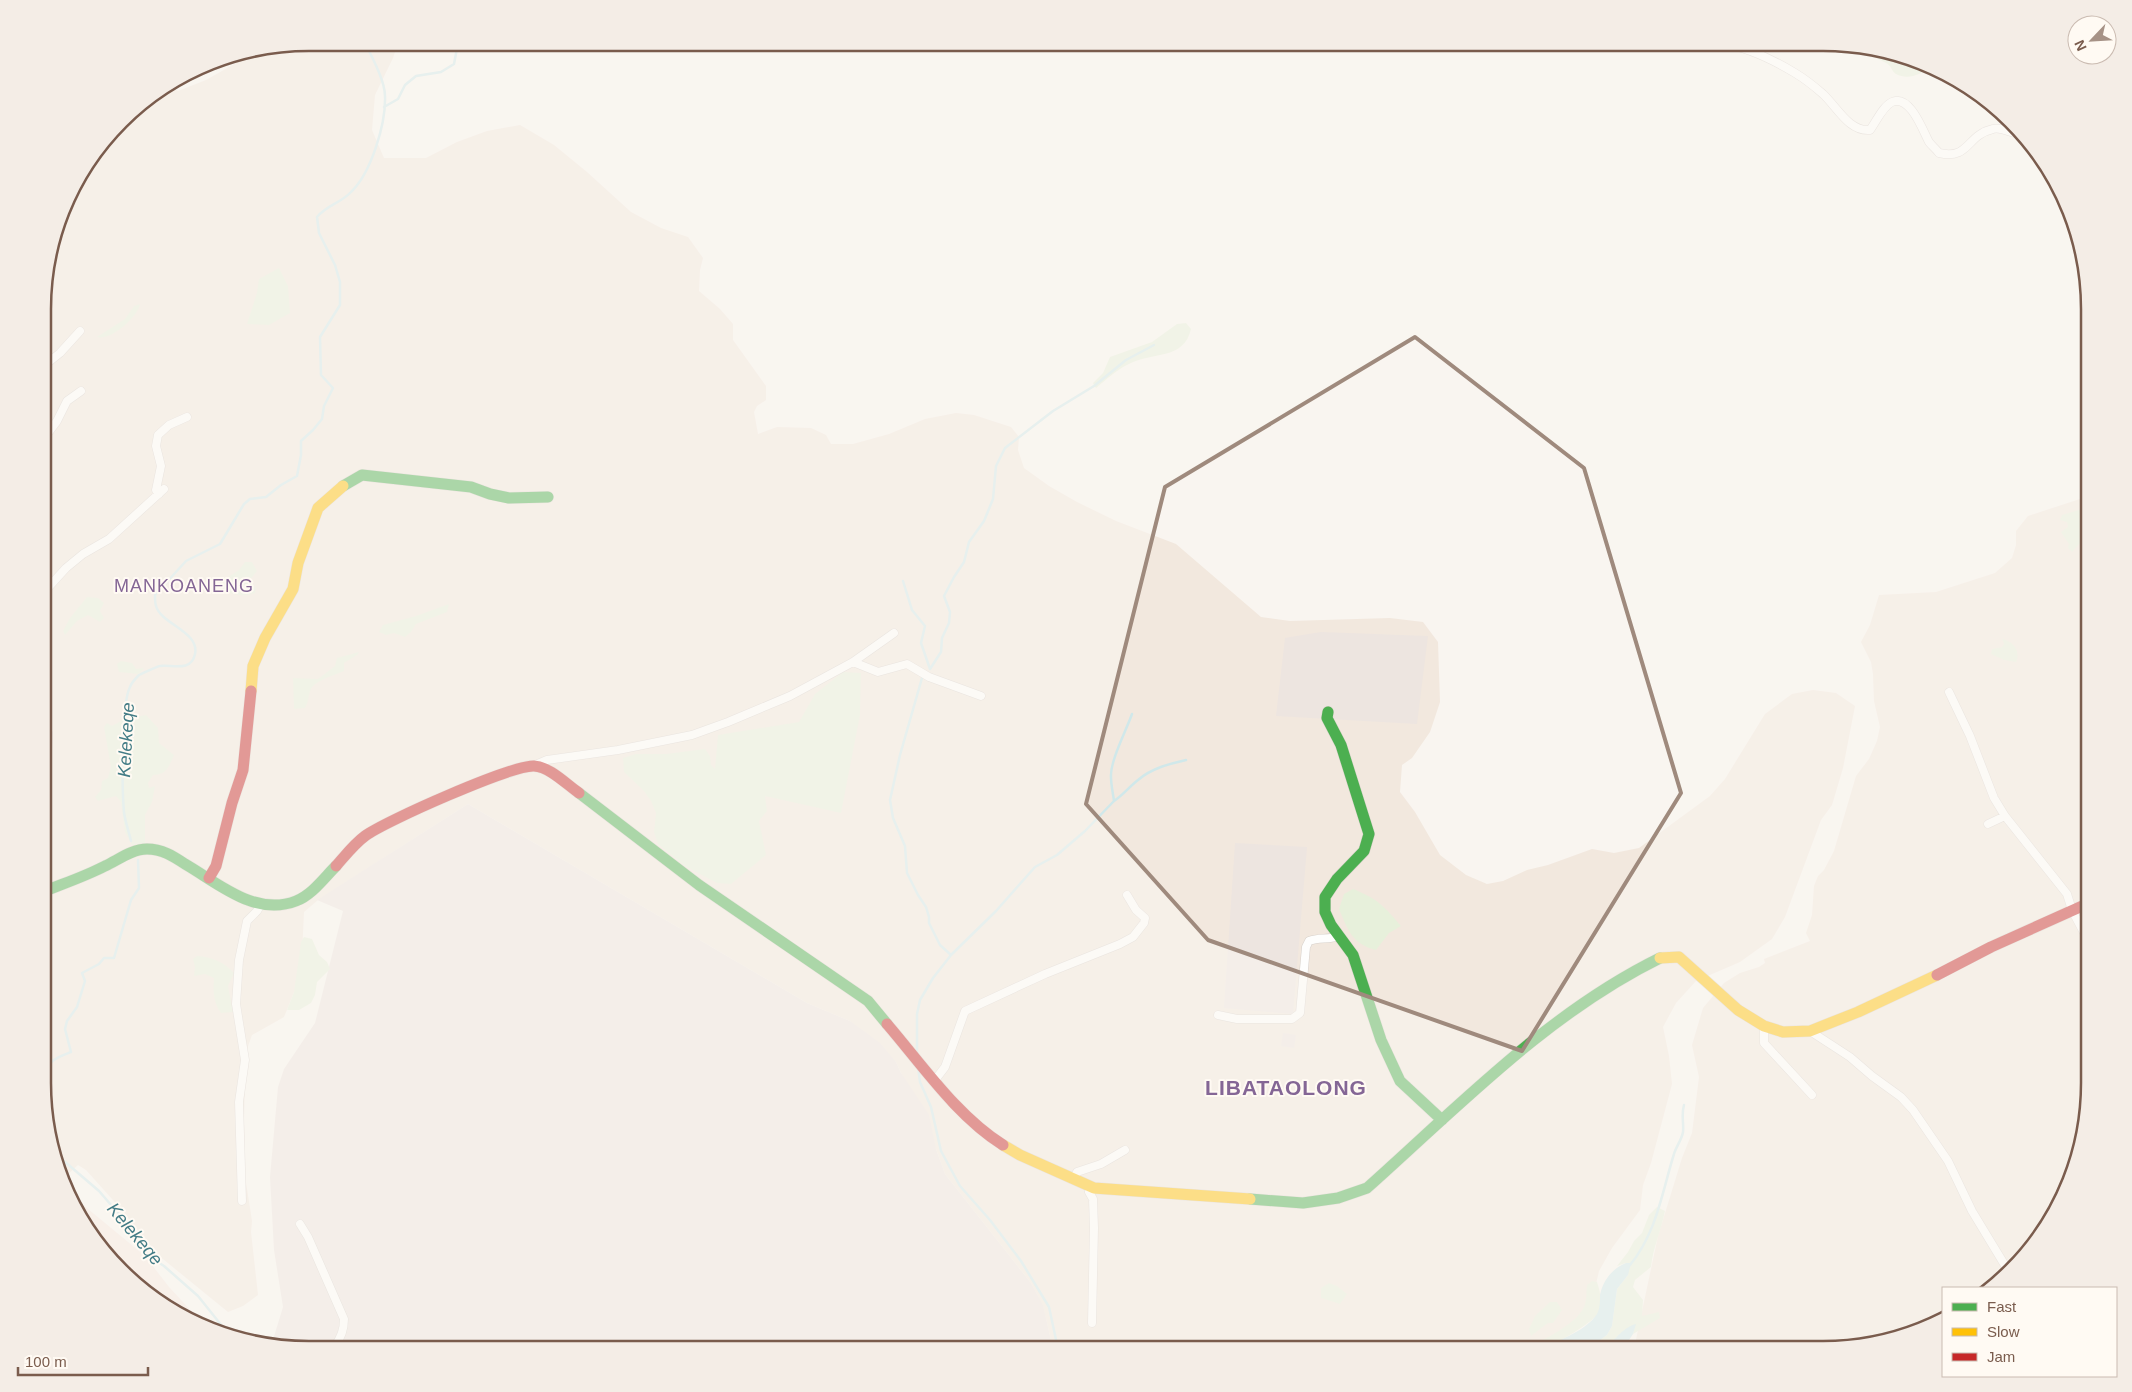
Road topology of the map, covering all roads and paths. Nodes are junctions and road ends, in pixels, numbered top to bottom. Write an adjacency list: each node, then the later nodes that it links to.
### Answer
1 (1753, 51): 2 (street)
2 (2009, 131)
3 (80, 331): 4 (street)
4 (51, 360)
5 (81, 391): 7 (street)
6 (187, 417): 9 (street)
7 (51, 429)
8 (548, 497): 18 (street)
9 (51, 584)
10 (894, 633): 11 (street)
11 (853, 662): 13 (street); 15 (street)
12 (1949, 692): 16 (street)
13 (981, 696)
14 (1328, 712): 25 (street)
15 (533, 766): 21 (street); 29 (street)
16 (2005, 816): 17 (street); 23 (street)
17 (1988, 824)
18 (209, 878): 19 (street); 21 (street)
19 (51, 889)
20 (1127, 894): 29 (street)
21 (261, 904): 35 (street)
22 (2081, 906): 23 (street)
23 (2072, 910): 24 (street); 28 (street)
24 (2081, 927)
25 (1339, 936): 26 (street); 31 (street)
26 (1218, 1015)
27 (1764, 1026): 28 (street); 30 (street); 31 (street)
28 (1810, 1031): 37 (street)
29 (935, 1080): 33 (street)
30 (1812, 1095)
31 (1442, 1120): 34 (street)
32 (1125, 1150): 33 (street)
33 (1074, 1178): 34 (street)
34 (1094, 1188): 38 (street)
35 (242, 1202)
36 (300, 1224): 39 (street)
37 (2005, 1265)
38 (1092, 1323)
39 (338, 1341)

